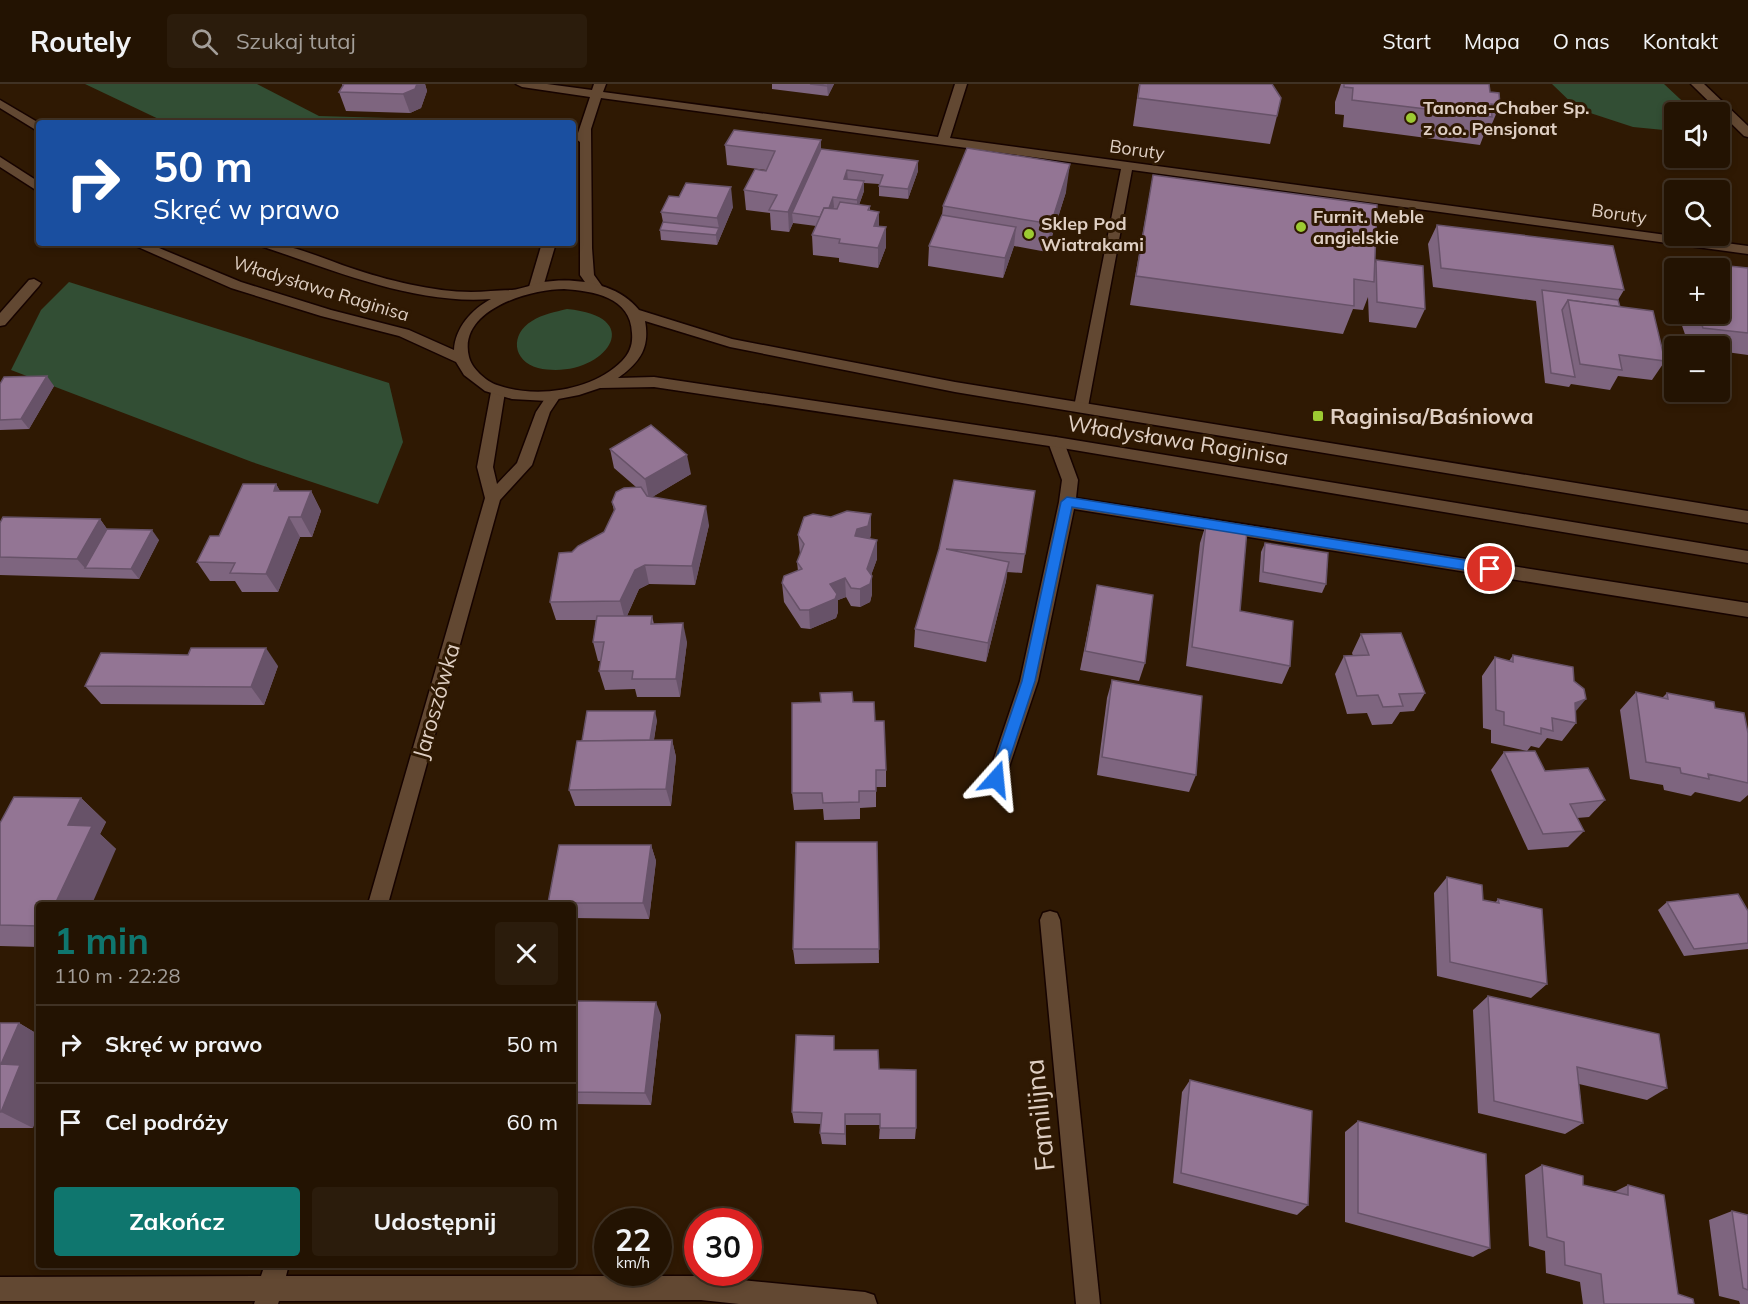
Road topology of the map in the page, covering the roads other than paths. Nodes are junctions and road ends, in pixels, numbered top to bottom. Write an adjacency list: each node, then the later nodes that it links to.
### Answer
1 (522, 84): 4 (street, Boruty)
2 (961, 84): 9 (street)
3 (1697, 84): 8 (street)
4 (599, 89): 7 (street); 9 (street, Boruty)
5 (0, 103): 6 (street)
6 (36, 126)
7 (586, 130): 10 (street); 20 (street)
8 (1748, 133)
9 (943, 141): 12 (street, Boruty)
10 (576, 158)
11 (0, 161): 13 (street)
12 (1127, 167): 17 (street, Boruty); 28 (street)
13 (36, 186)
14 (143, 246): 24 (street, Władysława Raginisa)
15 (275, 246): 21 (street, Władysława Raginisa)
16 (548, 246): 19 (street)
17 (1748, 250)
18 (34, 284): 23 (street)
19 (536, 287): 20 (street); 21 (street)
20 (597, 289): 22 (street)
21 (518, 292): 24 (street)
22 (635, 313): 25 (street); 28 (street, Władysława Raginisa)
23 (0, 322)
24 (461, 359): 26 (street)
25 (600, 383): 27 (street); 29 (street, Władysława Raginisa)
26 (498, 392): 27 (street); 30 (street)
27 (553, 397): 30 (street, Jaroszówka)
28 (1081, 407): 32 (street, Władysława Raginisa)
29 (1056, 442): 31 (street); 33 (street, Władysława Raginisa)
30 (493, 498): 36 (street, Jaroszówka)
31 (1067, 502): 34 (street); 35 (street)
32 (1748, 517)
33 (1748, 556)
34 (1748, 610)
35 (996, 779)
36 (379, 902)
37 (1050, 920): 42 (street, Familijna)
38 (276, 1268): 40 (street)
39 (0, 1289): 40 (street)
40 (268, 1297): 41 (street)
41 (865, 1304)
42 (1088, 1304)

